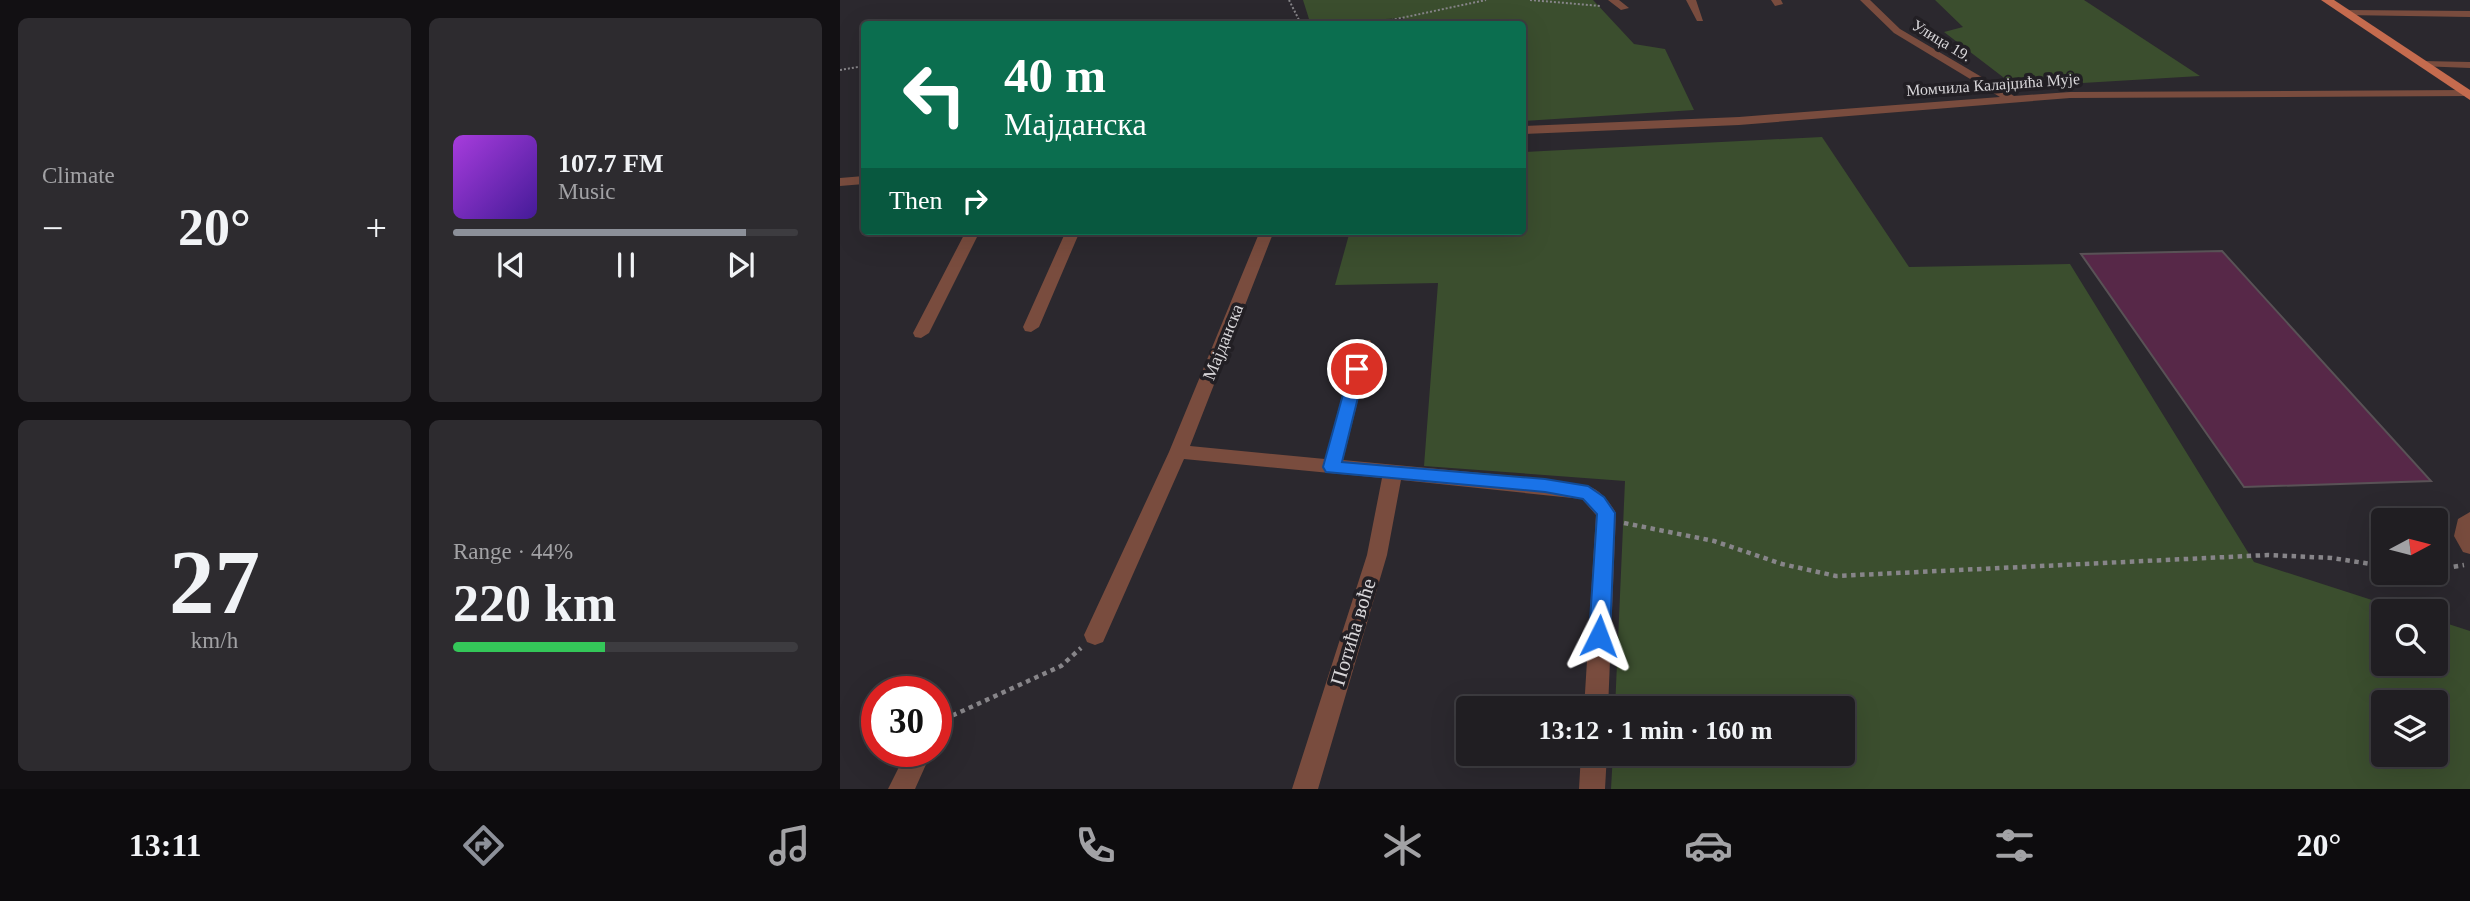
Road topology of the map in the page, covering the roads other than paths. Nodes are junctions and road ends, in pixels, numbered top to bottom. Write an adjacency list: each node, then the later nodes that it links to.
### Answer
1 (1613, 0): 5 (street)
2 (1690, 0): 8 (street)
3 (1865, 0): 12 (street, Улица 19.)
4 (2327, 0): 6 (main road)
5 (1623, 8)
6 (2347, 13): 7 (street); 9 (main road)
7 (2470, 14)
8 (1700, 19)
9 (2423, 64): 10 (street); 11 (main road)
10 (2470, 65)
11 (2468, 94): 12 (street, Момчила Калајџића Мује)
12 (2010, 99): 13 (street, Момчила Калајџића Мује)
13 (1526, 130)
14 (861, 180): 15 (street)
15 (840, 182)
16 (971, 235): 20 (street)
17 (1071, 235): 19 (street)
18 (1265, 235): 22 (street, Мајданска)
19 (1031, 327)
20 (920, 333)
21 (1364, 344): 23 (street)
22 (1178, 452): 23 (street); 25 (street, Мајданска)
23 (1332, 467): 24 (street)
24 (1393, 473): 26 (street); 30 (street, Потића воће)
25 (1095, 635)
26 (1597, 696)
27 (1593, 766): 31 (street)
28 (912, 767): 29 (street)
29 (901, 789)
30 (1305, 789)
31 (1592, 789)

